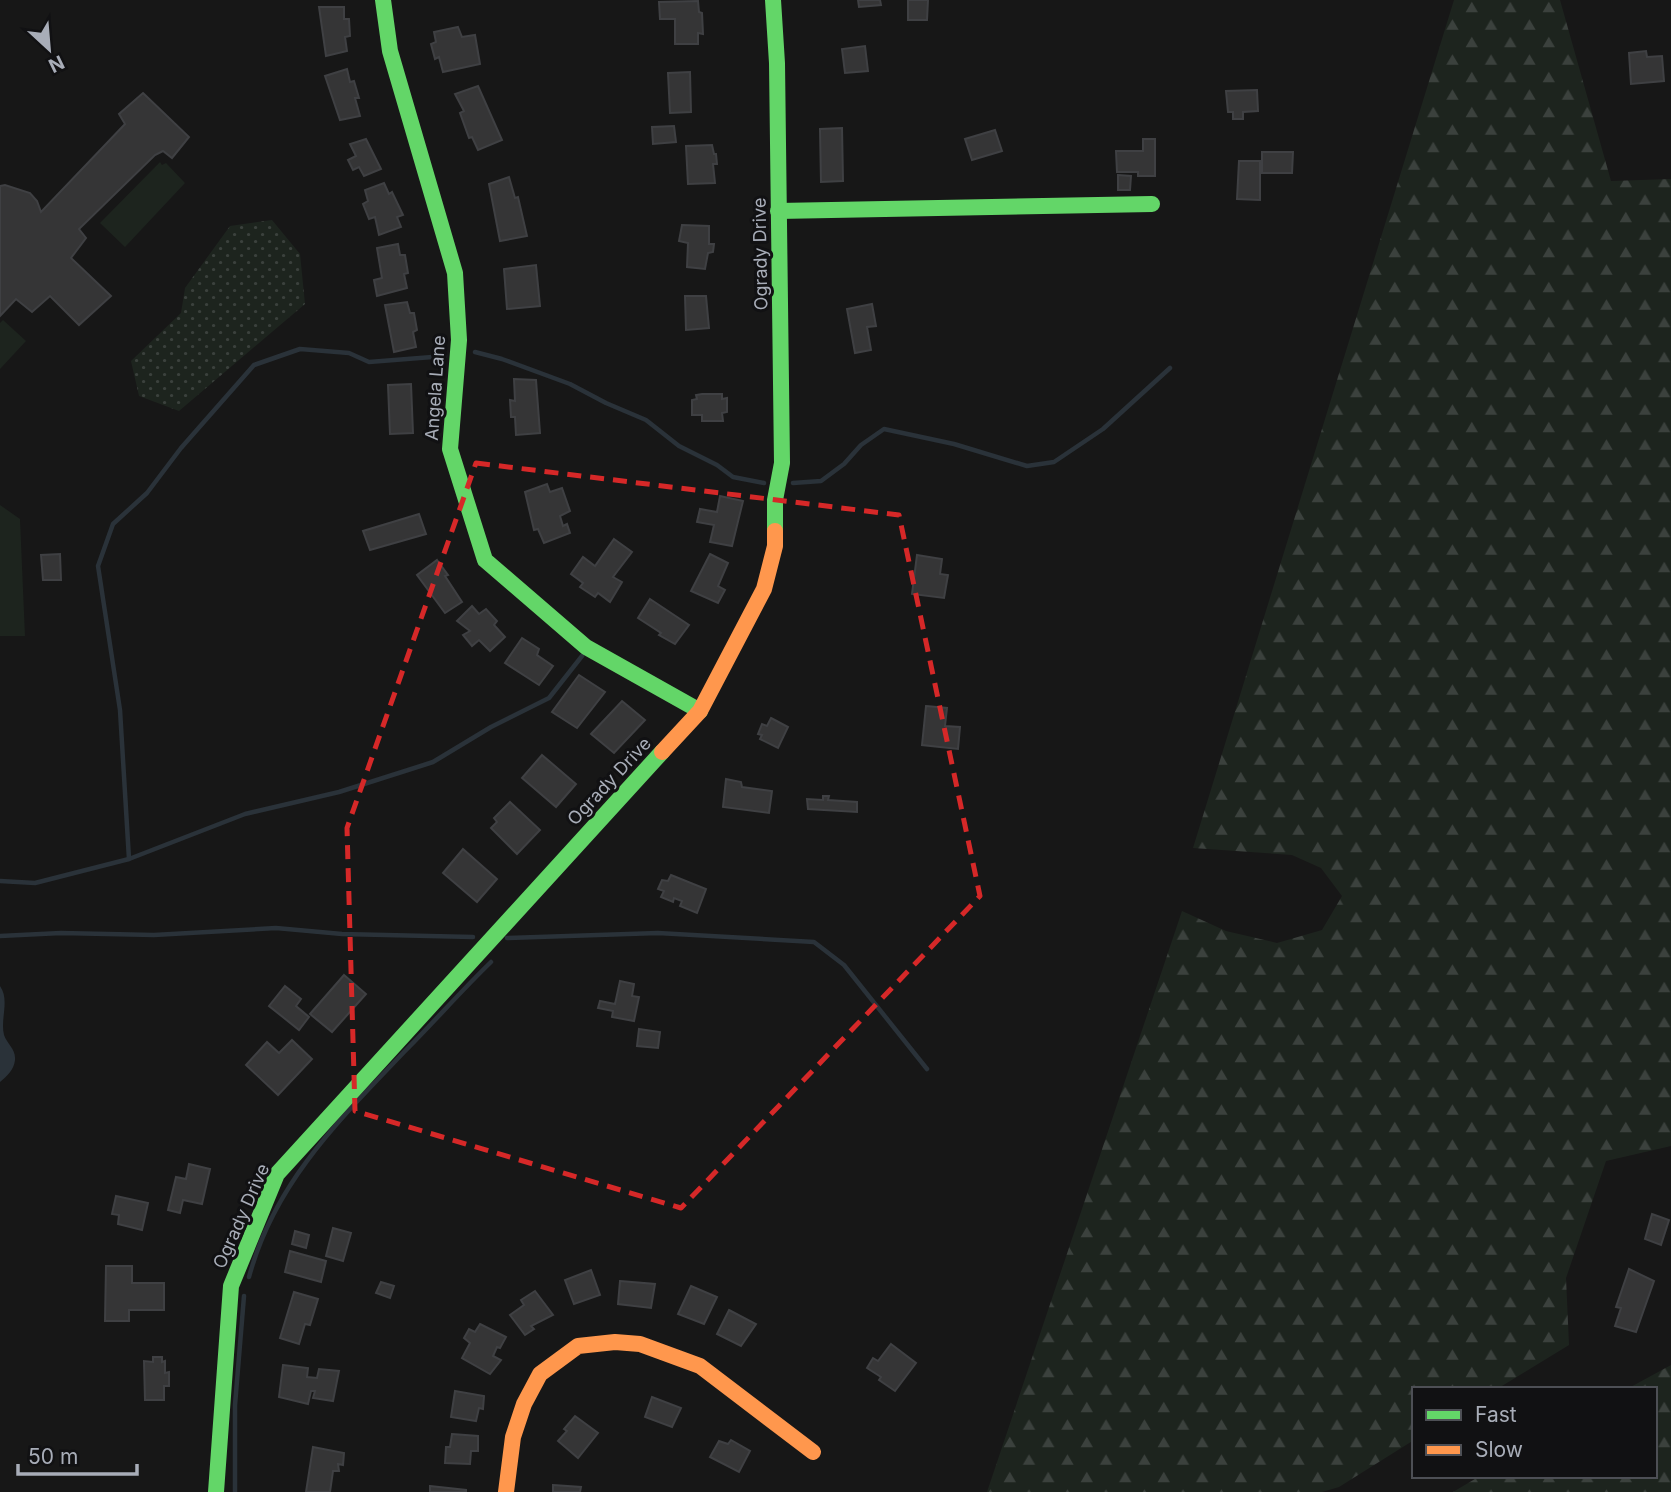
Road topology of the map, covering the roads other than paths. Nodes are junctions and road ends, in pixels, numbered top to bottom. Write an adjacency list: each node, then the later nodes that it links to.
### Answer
1 (383, 0): 5 (street, Angela Lane)
2 (773, 0): 4 (street, Ogrady Drive)
3 (1152, 204): 4 (street)
4 (778, 211): 5 (street, Ogrady Drive)
5 (699, 711): 7 (street, Ogrady Drive)
6 (813, 1452): 8 (street)
7 (216, 1492)
8 (506, 1492)

